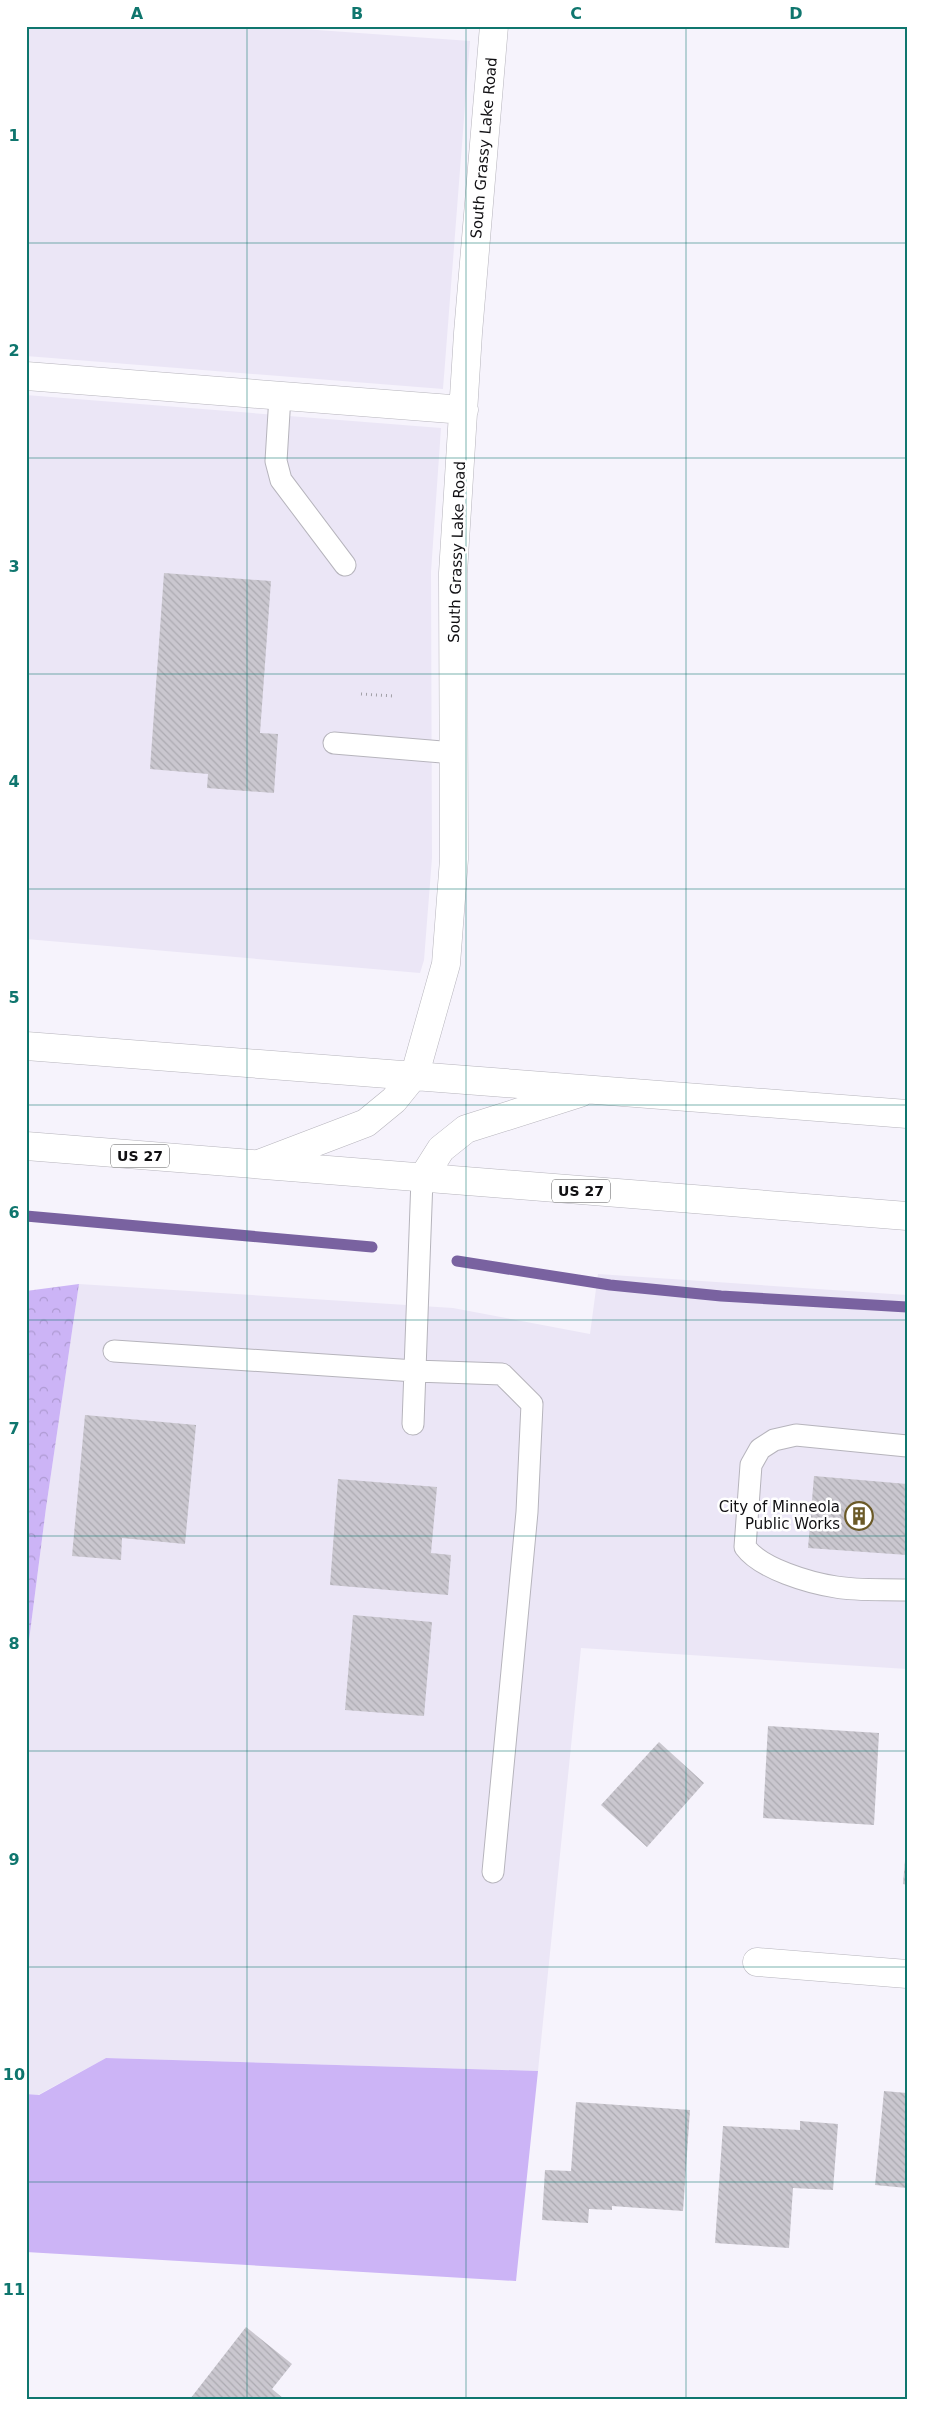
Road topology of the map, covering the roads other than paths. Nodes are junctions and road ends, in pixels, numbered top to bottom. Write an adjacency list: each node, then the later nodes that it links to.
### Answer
1 (494, 26): 4 (main road, South Grassy Lake Road)
2 (26, 376): 3 (main road)
3 (280, 396): 4 (main road); 5 (lane)
4 (464, 410): 7 (main road, South Grassy Lake Road)
5 (345, 565)
6 (334, 743): 7 (lane)
7 (454, 753): 9 (main road, South Grassy Lake Road)
8 (26, 1046): 9 (main road)
9 (414, 1074): 10 (main road); 13 (main road)
10 (594, 1089): 11 (main road); 14 (main road)
11 (907, 1114)
12 (26, 1146): 13 (main road, US 27)
13 (255, 1165): 14 (main road, US 27)
14 (422, 1179): 15 (main road, US 27); 17 (lane)
15 (907, 1216)
16 (114, 1351): 17 (lane)
17 (415, 1371): 18 (lane); 21 (lane)
18 (413, 1424)
19 (907, 1446): 20 (lane)
20 (907, 1590)
21 (493, 1872)
22 (757, 1962): 23 (main road)
23 (907, 1974)

